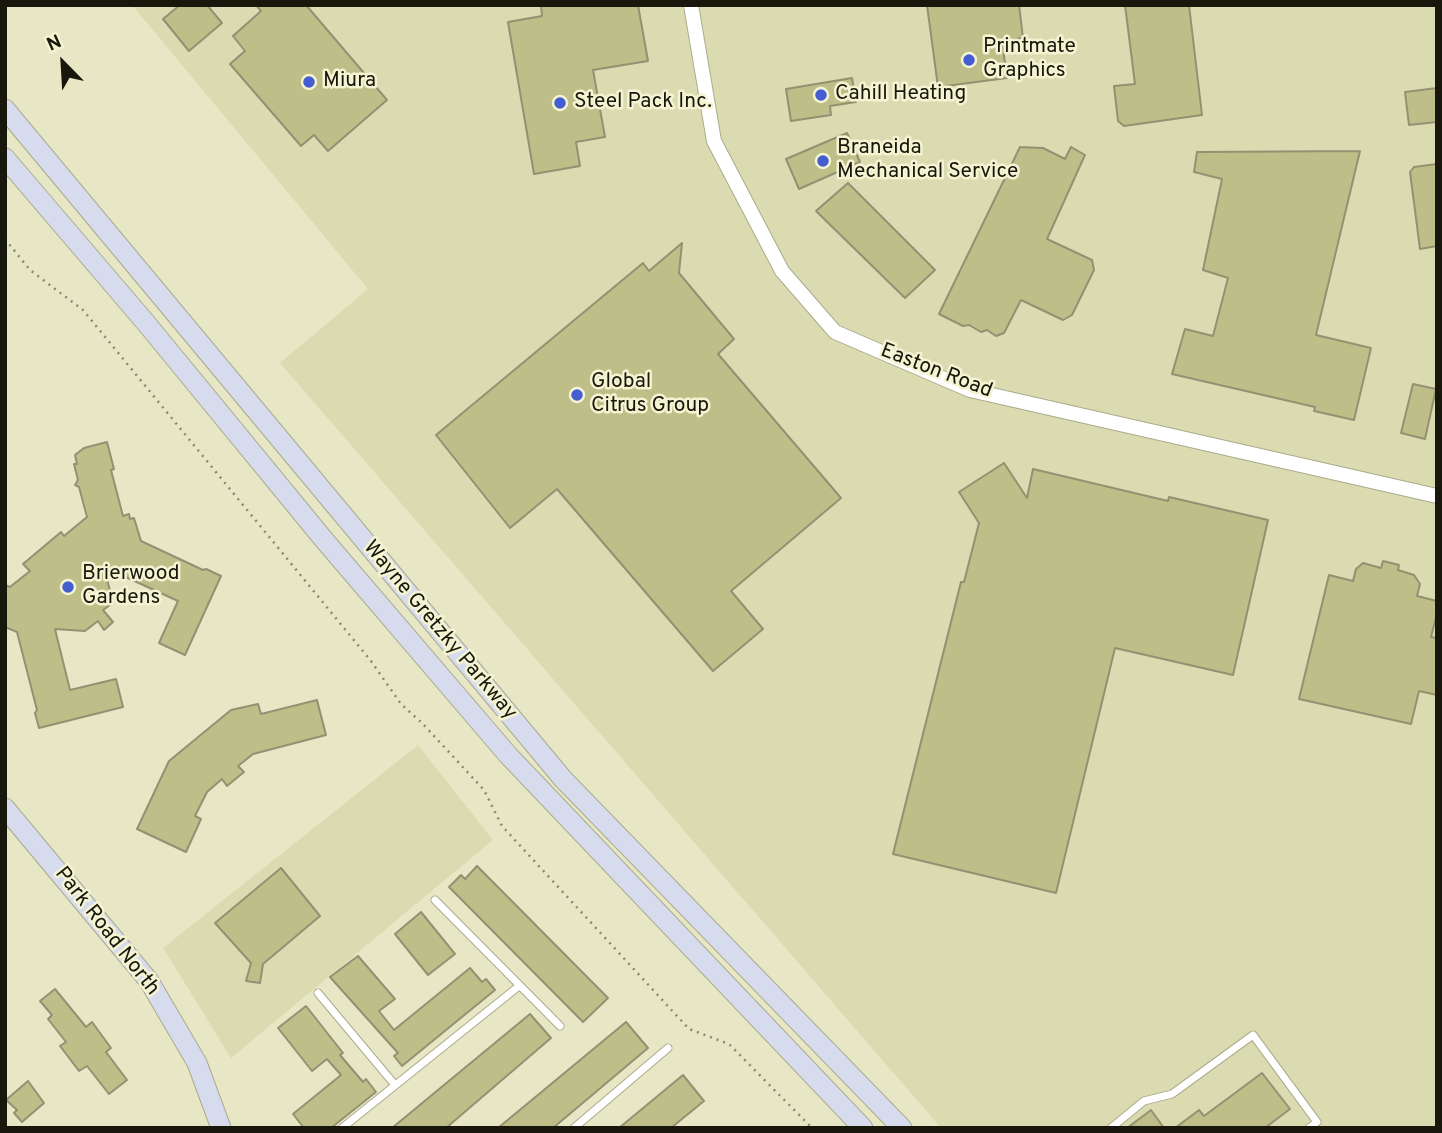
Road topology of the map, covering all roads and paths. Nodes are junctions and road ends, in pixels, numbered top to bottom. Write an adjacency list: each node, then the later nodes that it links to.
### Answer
1 (691, 5): 5 (street, Easton Road)
2 (5, 109): 18 (main road, Wayne Gretzky Parkway)
3 (5, 158): 17 (main road, Wayne Gretzky Parkway)
4 (5, 239): 16 (path)
5 (1437, 496)
6 (5, 808): 13 (main road, Park Road North)
7 (435, 900): 8 (lane)
8 (519, 986): 10 (lane); 12 (lane)
9 (318, 993): 12 (lane)
10 (560, 1026)
11 (668, 1048): 15 (lane)
12 (396, 1085): 14 (lane)
13 (221, 1128)
14 (342, 1128)
15 (574, 1128)
16 (812, 1128)
17 (863, 1128)
18 (902, 1128)
19 (1111, 1128): 20 (lane)
20 (1309, 1128)

